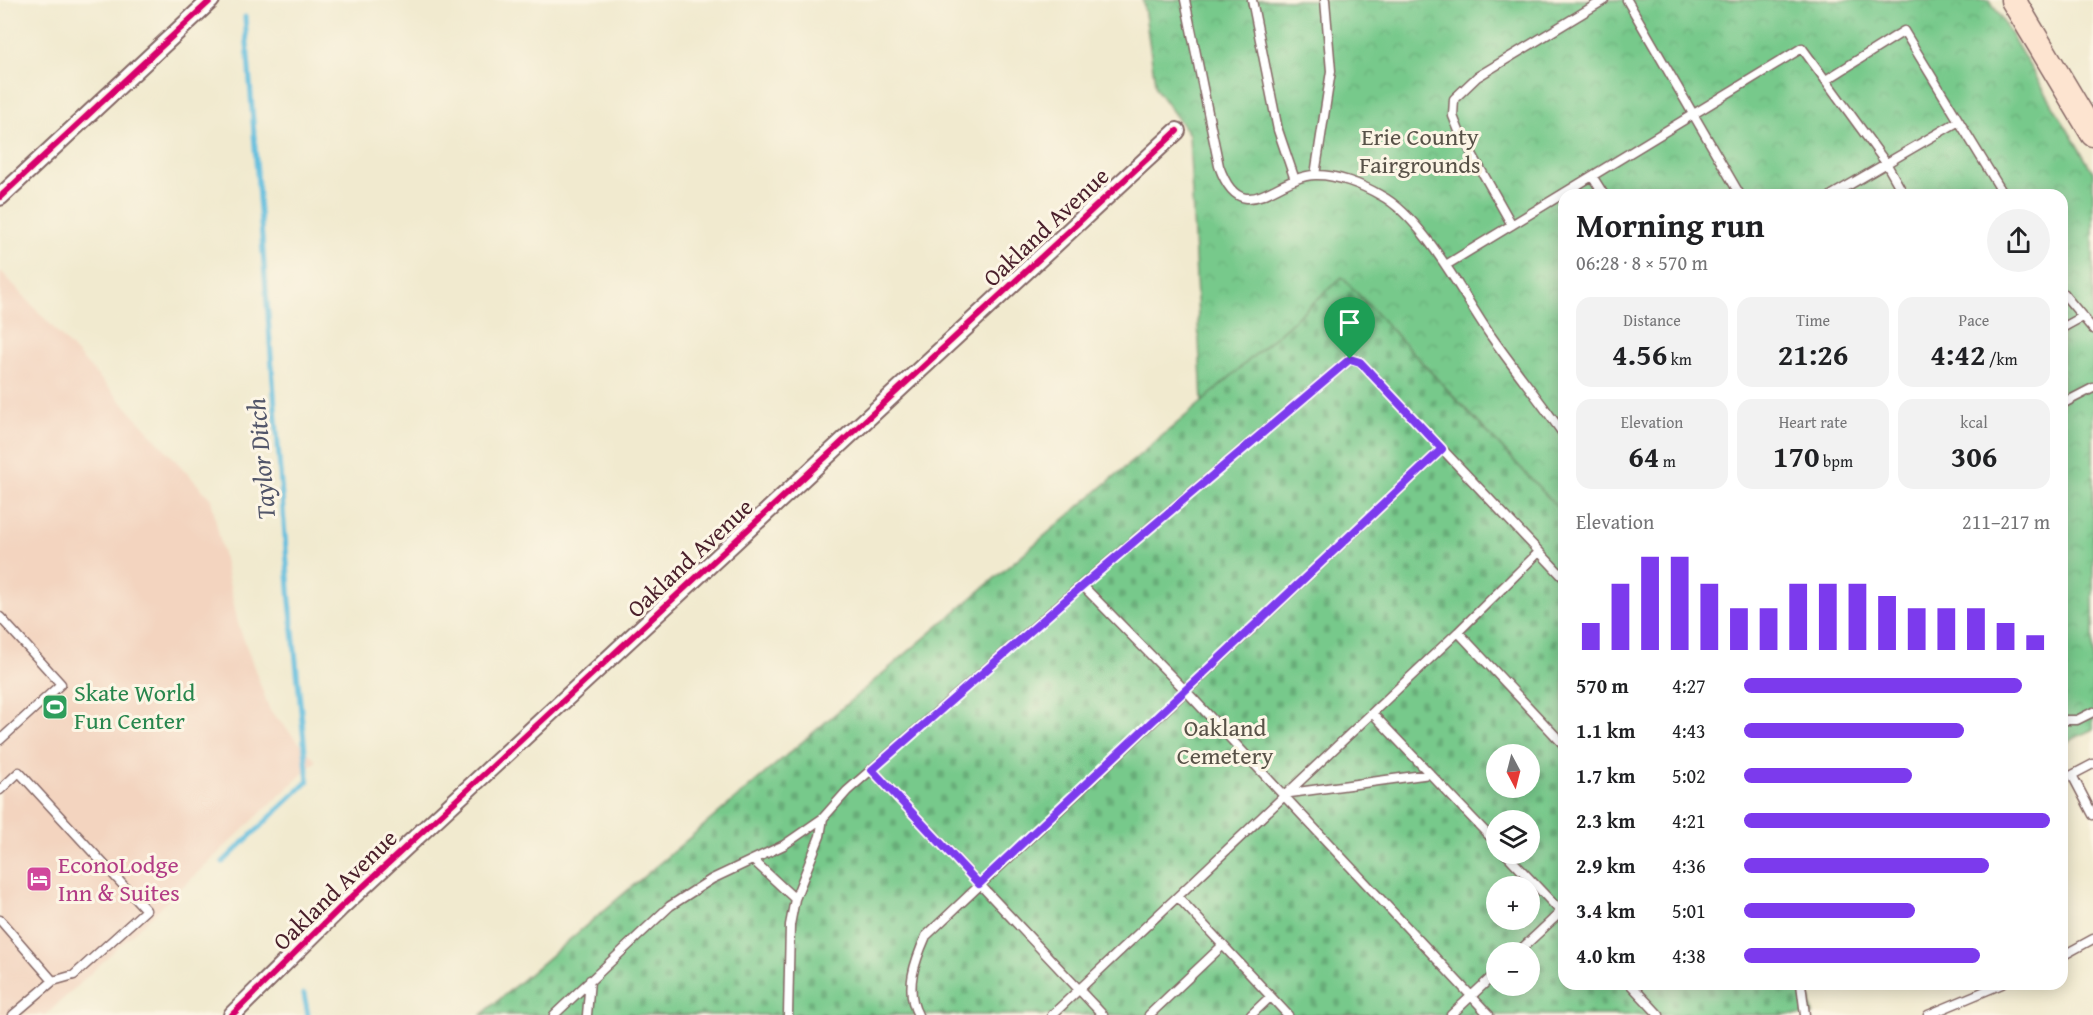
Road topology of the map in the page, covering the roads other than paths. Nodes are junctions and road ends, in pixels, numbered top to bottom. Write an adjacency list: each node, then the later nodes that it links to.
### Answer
1 (1185, 0): 16 (lane)
2 (1252, 0): 16 (lane)
3 (1325, 0): 14 (lane)
4 (1604, 0): 25 (lane)
5 (1627, 0): 9 (lane)
6 (2013, 0): 12 (main road)
7 (203, 2): 23 (street)
8 (1826, 80): 9 (lane); 10 (lane); 13 (lane)
9 (1693, 114): 15 (lane); 19 (lane)
10 (1959, 121): 13 (lane); 22 (lane)
11 (1177, 131): 76 (street, Oakland Avenue)
12 (2093, 134)
13 (1886, 163): 20 (lane); 21 (lane)
14 (1315, 175): 16 (lane); 26 (lane)
15 (1592, 176): 17 (lane); 18 (lane)
16 (1295, 180)
17 (1571, 189)
18 (1600, 189)
19 (1737, 189)
20 (1842, 189)
21 (1901, 189)
22 (2000, 189)
23 (0, 196)
24 (1558, 197): 25 (lane)
25 (1512, 225): 26 (lane)
26 (1446, 265): 33 (lane)
27 (2068, 300): 28 (lane)
28 (2082, 317): 29 (lane); 30 (lane)
29 (2068, 325)
30 (2093, 330)
31 (2093, 388): 32 (lane)
32 (2068, 401)
33 (1558, 427)
34 (1442, 449): 35 (lane); 37 (lane); 40 (lane)
35 (1539, 552): 36 (lane); 39 (lane)
36 (1558, 572)
37 (1083, 585): 40 (lane); 47 (lane)
38 (0, 617): 45 (lane)
39 (1458, 632): 42 (lane); 44 (lane)
40 (1185, 691): 50 (lane); 56 (lane)
41 (2093, 712): 43 (lane)
42 (1372, 713): 48 (lane); 50 (lane)
43 (2068, 720)
44 (1558, 739)
45 (0, 740)
46 (2093, 764): 51 (lane)
47 (872, 770): 52 (lane); 56 (lane)
48 (1430, 774): 50 (lane); 53 (lane)
49 (0, 790): 67 (lane)
50 (1283, 795): 57 (lane); 73 (lane)
51 (2093, 815)
52 (823, 818): 54 (lane); 58 (lane)
53 (1486, 833)
54 (753, 860): 58 (lane); 66 (lane)
55 (1516, 864): 59 (lane)
56 (979, 884): 69 (lane); 80 (lane)
57 (1178, 897): 64 (lane); 69 (lane)
58 (795, 899): 79 (lane)
59 (1558, 907)
60 (1558, 916): 63 (lane)
61 (0, 920): 67 (lane)
62 (2093, 939): 65 (lane)
63 (1529, 942)
64 (1223, 945): 74 (lane); 83 (lane)
65 (2068, 953)
66 (591, 980): 77 (lane); 78 (lane)
67 (52, 981): 75 (lane)
68 (1486, 983): 73 (lane)
69 (1079, 989): 81 (lane); 82 (lane)
70 (1636, 990): 88 (lane)
71 (1800, 990): 89 (lane)
72 (1988, 990): 90 (lane)
73 (1472, 996): 86 (lane); 87 (lane)
74 (1270, 997): 84 (lane); 85 (lane)
75 (13, 1015)
76 (232, 1015)
77 (554, 1015)
78 (587, 1015)
79 (788, 1015)
80 (918, 1015)
81 (1052, 1015)
82 (1102, 1015)
83 (1149, 1015)
84 (1251, 1015)
85 (1288, 1015)
86 (1451, 1015)
87 (1489, 1015)
88 (1659, 1015)
89 (1805, 1015)
90 (1928, 1015)

